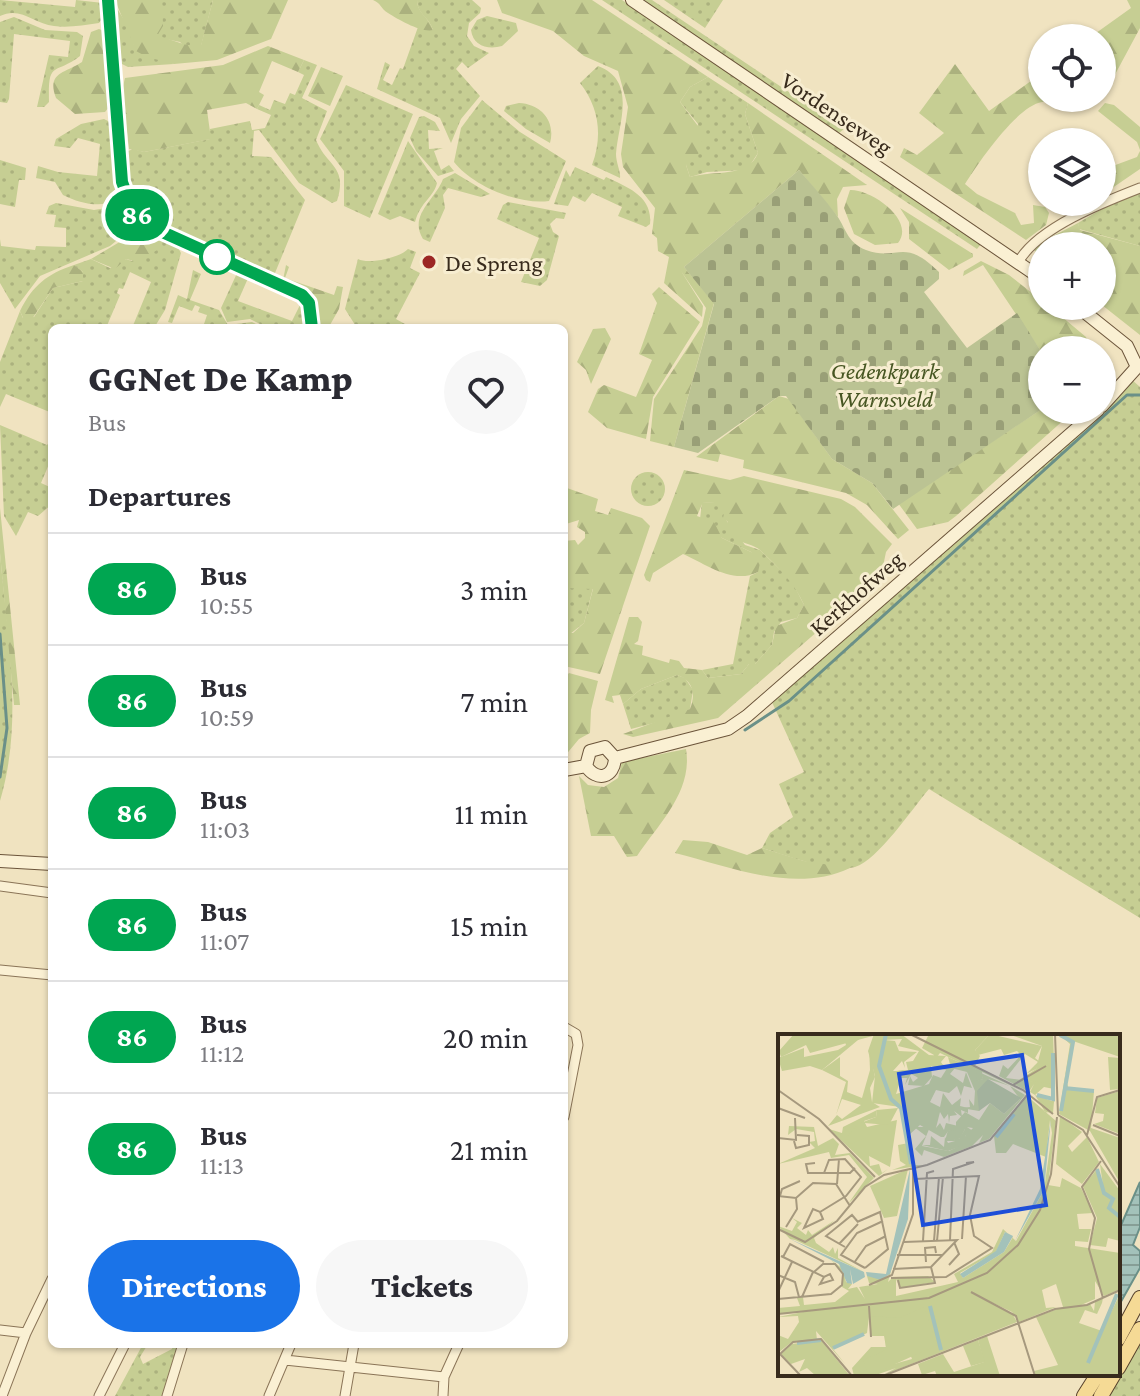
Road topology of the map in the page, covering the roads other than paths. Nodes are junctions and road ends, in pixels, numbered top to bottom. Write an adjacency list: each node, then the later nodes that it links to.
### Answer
1 (632, 0): 3 (street, Vordenseweg)
2 (1140, 188): 3 (street)
3 (1019, 261): 4 (street, Vordenseweg)
4 (1028, 268)
5 (1094, 320): 6 (street)
6 (1138, 366): 7 (street, Kerkhofweg)
7 (1116, 390)
8 (1082, 424): 9 (street, Kerkhofweg)
9 (615, 758): 10 (street); 10 (street)
10 (586, 766): 11 (street)
11 (568, 769)
12 (0, 861): 13 (street)
13 (48, 864)
14 (0, 886): 15 (street)
15 (48, 892)
16 (0, 970): 17 (street)
17 (48, 975)
18 (568, 1028): 19 (street)
19 (568, 1095)
20 (48, 1287): 24 (street)
21 (1140, 1298): 25 (main road)
22 (1140, 1329): 32 (main road)
23 (0, 1330): 24 (street)
24 (26, 1333): 37 (street)
25 (1120, 1335)
26 (123, 1348): 38 (street)
27 (182, 1348): 39 (street)
28 (290, 1348): 31 (street)
29 (457, 1348): 36 (street)
30 (352, 1349): 33 (street)
31 (285, 1360): 33 (street); 40 (street)
32 (1120, 1364)
33 (348, 1367): 36 (street); 41 (street)
34 (1097, 1376): 43 (main road)
35 (1113, 1376): 44 (main road)
36 (444, 1377): 42 (street)
37 (2, 1396)
38 (99, 1396)
39 (167, 1396)
40 (269, 1396)
41 (345, 1396)
42 (443, 1396)
43 (1084, 1396)
44 (1101, 1396)

